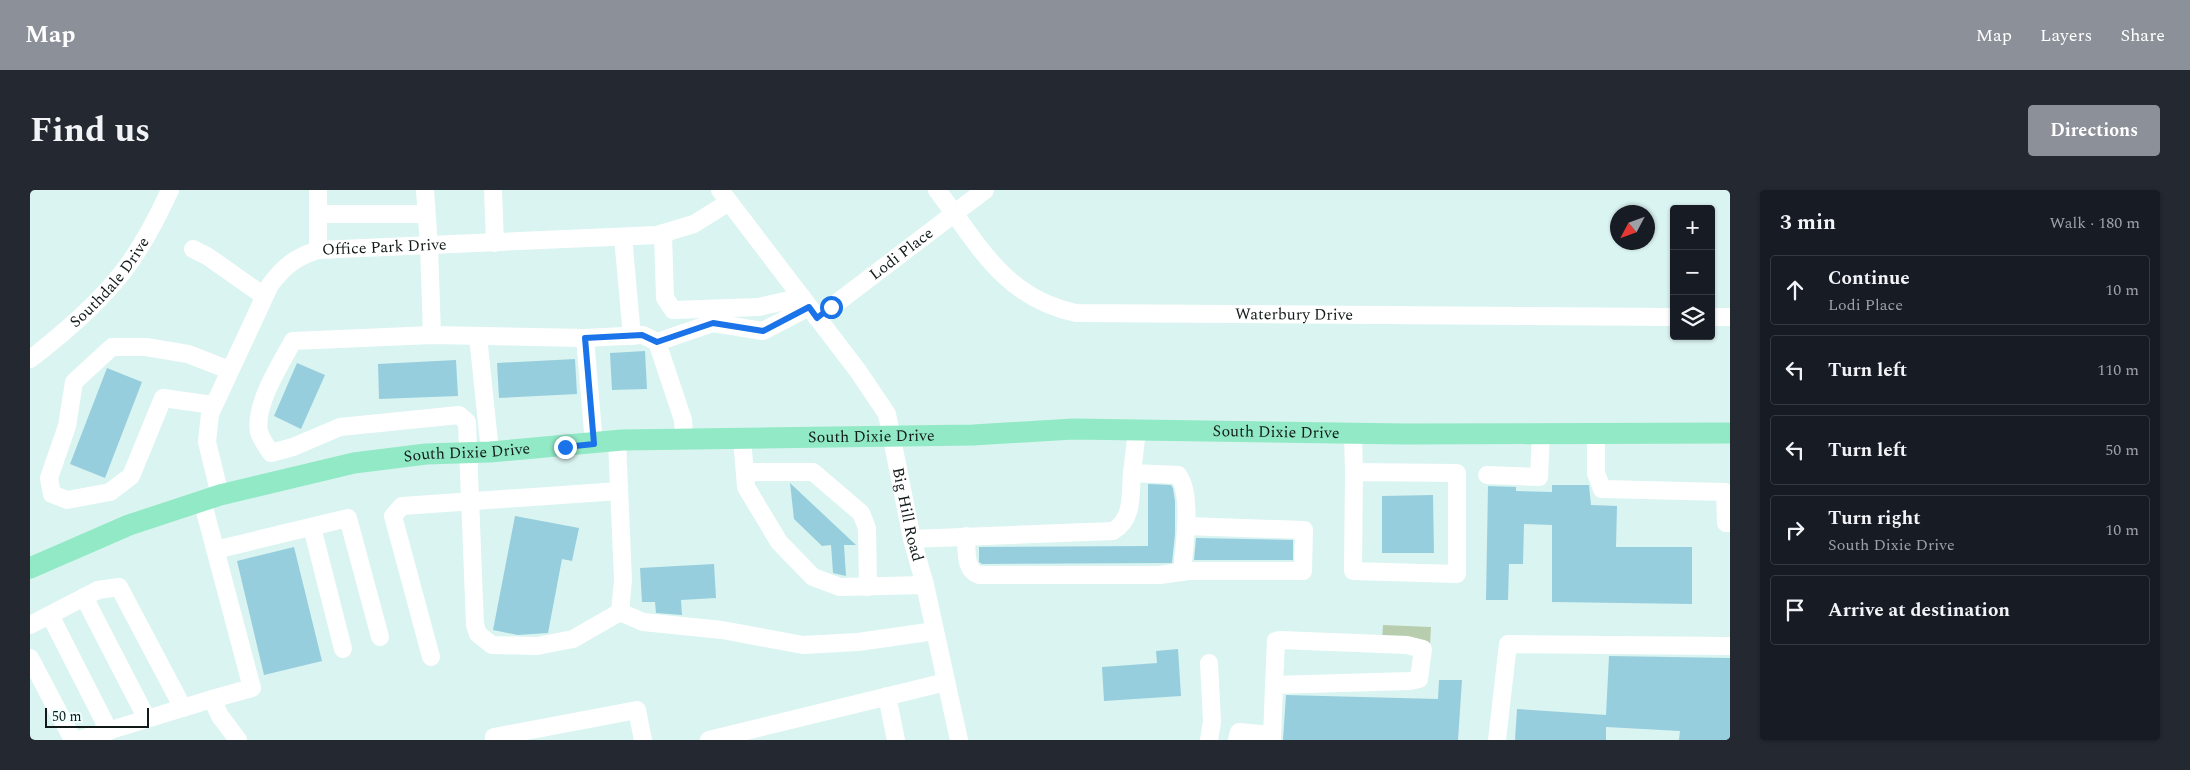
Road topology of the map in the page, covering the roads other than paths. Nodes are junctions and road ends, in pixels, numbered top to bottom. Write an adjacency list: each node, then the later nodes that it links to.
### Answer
1 (170, 190): 27 (street, Southdale Drive)
2 (318, 190): 9 (street)
3 (425, 190): 10 (street)
4 (493, 190): 13 (street)
5 (937, 190): 8 (street, Waterbury Drive)
6 (985, 190): 8 (street, Lodi Place)
7 (725, 196): 11 (street, Office Park Drive); 18 (street, Big Hill Road)
8 (954, 213): 18 (street, Lodi Place); 19 (street, Waterbury Drive)
9 (320, 214): 10 (street); 16 (street)
10 (426, 214): 14 (street)
11 (662, 234): 12 (street, Office Park Drive); 18 (street)
12 (623, 237): 13 (street, Office Park Drive); 24 (street)
13 (495, 243): 14 (street, Office Park Drive)
14 (429, 246): 16 (street, Office Park Drive); 22 (street)
15 (194, 249): 17 (street)
16 (318, 250): 17 (street, Office Park Drive)
17 (264, 296): 28 (street, Office Park Drive)
18 (809, 307): 26 (street); 35 (street, Big Hill Road)
19 (1670, 317)
20 (1715, 317): 21 (street)
21 (1730, 317)
22 (432, 335): 23 (street); 40 (street)
23 (478, 336): 25 (street); 40 (street)
24 (632, 336): 25 (street); 26 (street)
25 (585, 338): 39 (street)
26 (657, 342): 36 (street)
27 (30, 358)
28 (229, 370): 29 (street, Office Park Drive); 29 (street)
29 (213, 405): 47 (street, Office Park Drive)
30 (1138, 430): 31 (main road, South Dixie Drive); 35 (main road, South Dixie Drive); 43 (street)
31 (1352, 433): 33 (main road, South Dixie Drive); 42 (street)
32 (1730, 433): 34 (main road, South Dixie Drive)
33 (1541, 434): 34 (main road, South Dixie Drive); 44 (street)
34 (1596, 434): 46 (street)
35 (891, 436): 37 (main road, South Dixie Drive); 53 (street, Big Hill Road)
36 (684, 438): 37 (main road, South Dixie Drive); 38 (main road, South Dixie Drive)
37 (742, 438): 41 (street)
38 (617, 441): 39 (main road, South Dixie Drive); 45 (street)
39 (594, 444): 40 (main road, South Dixie Drive)
40 (480, 452): 47 (main road, South Dixie Drive); 48 (street)
41 (745, 472): 58 (street); 58 (street)
42 (1354, 472): 42 (street)
43 (1132, 473): 50 (street); 52 (street)
44 (1487, 475)
45 (619, 491): 48 (street); 60 (street)
46 (1727, 492): 49 (street)
47 (211, 497): 54 (street, Office Park Drive); 55 (main road, South Dixie Drive)
48 (471, 499): 60 (street); 67 (street)
49 (1730, 523)
50 (1186, 526): 56 (street); 56 (street)
51 (312, 527): 54 (street); 64 (street); 66 (street)
52 (966, 536): 53 (street); 56 (street)
53 (912, 539): 57 (street, Big Hill Road)
54 (215, 550): 73 (street, Office Park Drive)
55 (30, 568)
56 (1182, 572)
57 (925, 586): 58 (street); 63 (street, Big Hill Road)
58 (868, 587)
59 (84, 598): 61 (street); 74 (street); 75 (street)
60 (620, 612): 63 (street)
61 (50, 615): 62 (street); 76 (street)
62 (30, 625)
63 (935, 631): 70 (street, Big Hill Road)
64 (380, 637)
65 (1730, 646): 88 (street)
66 (344, 648)
67 (431, 657)
68 (30, 658): 78 (street)
69 (1209, 662): 86 (street)
70 (946, 682): 72 (street); 85 (street, Big Hill Road)
71 (1274, 685): 71 (street); 77 (street)
72 (888, 696): 83 (street); 84 (street)
73 (212, 700): 74 (street); 80 (street)
74 (183, 708): 75 (street)
75 (147, 719): 76 (street)
76 (109, 731): 79 (street)
77 (1272, 737): 87 (street)
78 (73, 740)
79 (78, 740)
80 (238, 740)
81 (494, 740): 82 (street)
82 (643, 740)
83 (706, 740)
84 (896, 740)
85 (959, 740)
86 (1209, 740)
87 (1237, 740)
88 (1498, 740)

